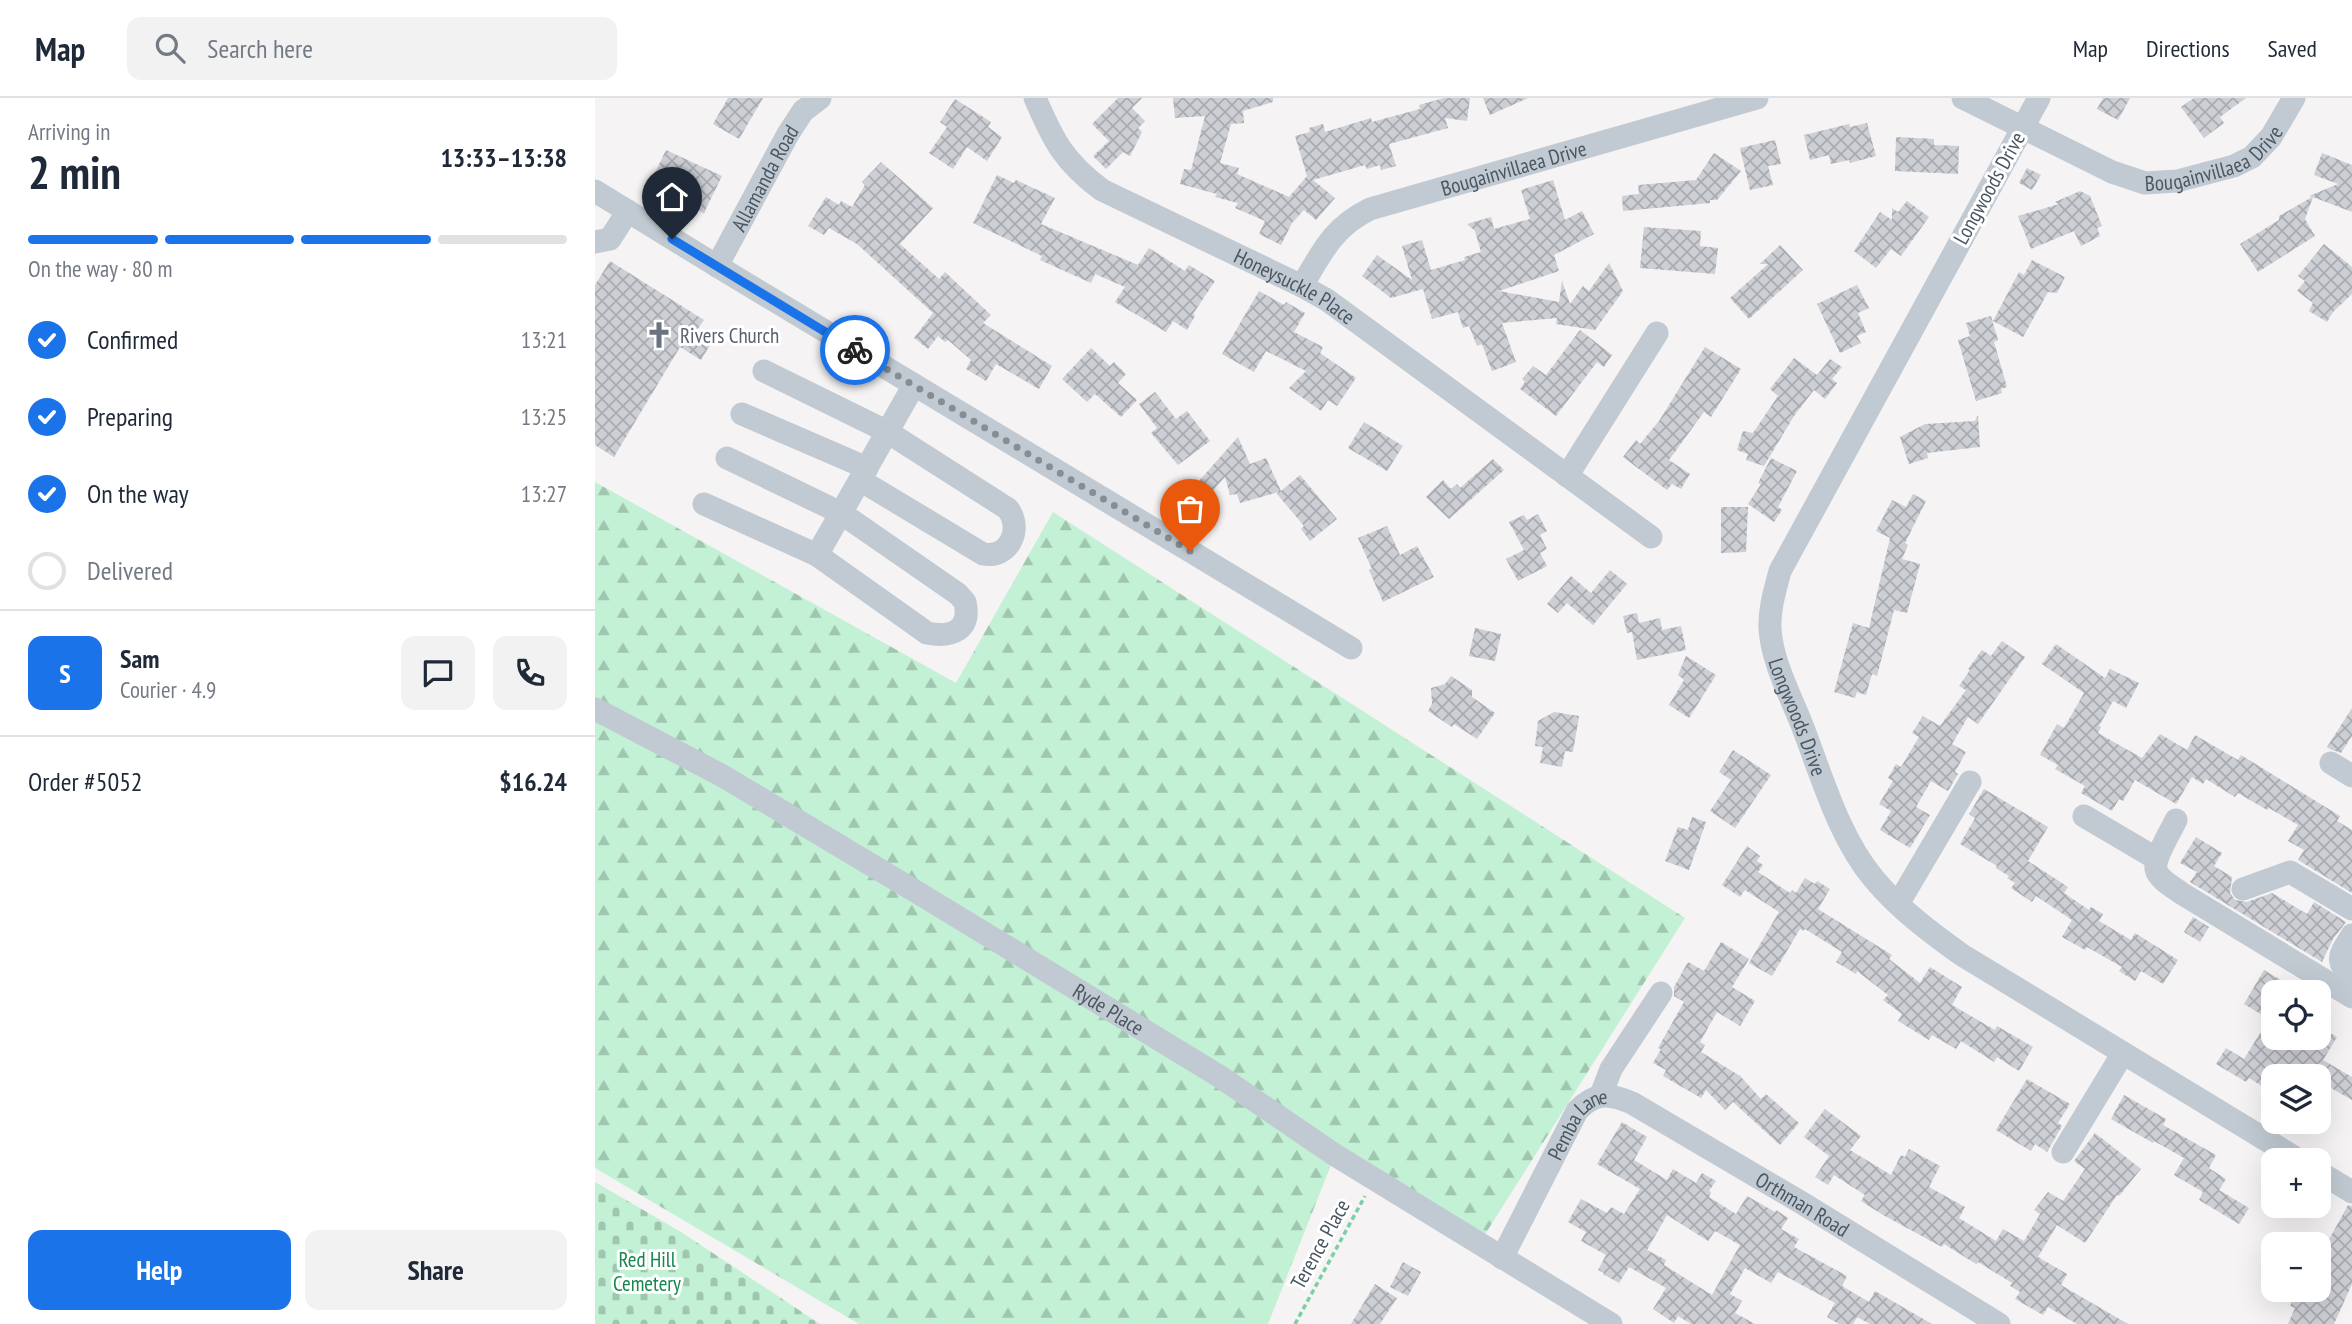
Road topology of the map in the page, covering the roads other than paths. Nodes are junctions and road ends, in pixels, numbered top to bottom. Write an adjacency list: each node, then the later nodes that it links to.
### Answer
1 (820, 98): 11 (street, Allamanda Road)
2 (1035, 98): 12 (street, Honeysuckle Place)
3 (1758, 98): 12 (street, Bougainvillaea Drive)
4 (1962, 98): 7 (street, Bougainvillaea Drive)
5 (2039, 98): 7 (street, Longwoods Drive)
6 (2294, 98): 7 (street, Bougainvillaea Drive)
7 (2023, 127): 34 (street, Longwoods Drive)
8 (595, 191): 9 (street)
9 (628, 211): 10 (street); 11 (street)
10 (595, 242)
11 (717, 266): 15 (street)
12 (1302, 286): 20 (street, Honeysuckle Place)
13 (1657, 333): 20 (street)
14 (764, 371): 17 (street)
15 (914, 385): 17 (street); 25 (street)
16 (742, 414): 19 (street)
17 (886, 430): 19 (street); 19 (street)
18 (727, 457): 22 (street)
19 (863, 474): 22 (street)
20 (1567, 476): 23 (street, Honeysuckle Place)
21 (704, 504): 24 (street)
22 (841, 513): 24 (street); 24 (street)
23 (1651, 537)
24 (817, 555)
25 (1351, 648)
26 (595, 709): 46 (street, Ryde Place)
27 (2331, 764): 28 (street)
28 (2352, 776)
29 (1971, 782): 34 (street)
30 (2084, 816): 32 (street)
31 (2176, 820): 32 (street)
32 (2157, 859): 39 (street)
33 (2243, 889): 35 (street)
34 (1898, 904): 40 (street, Longwoods Drive)
35 (2352, 909)
36 (2352, 935): 37 (street)
37 (2352, 975)
38 (1661, 993): 41 (street, Pemba Lane)
39 (2352, 997)
40 (2123, 1053): 42 (street, Longwoods Drive); 43 (street)
41 (1601, 1096): 46 (street, Pemba Lane); 48 (street, Orthman Road)
42 (2279, 1148)
43 (2063, 1152)
44 (2331, 1179): 45 (street)
45 (2352, 1192)
46 (1502, 1258): 47 (street, Ryde Place)
47 (1611, 1324)
48 (1999, 1324)

